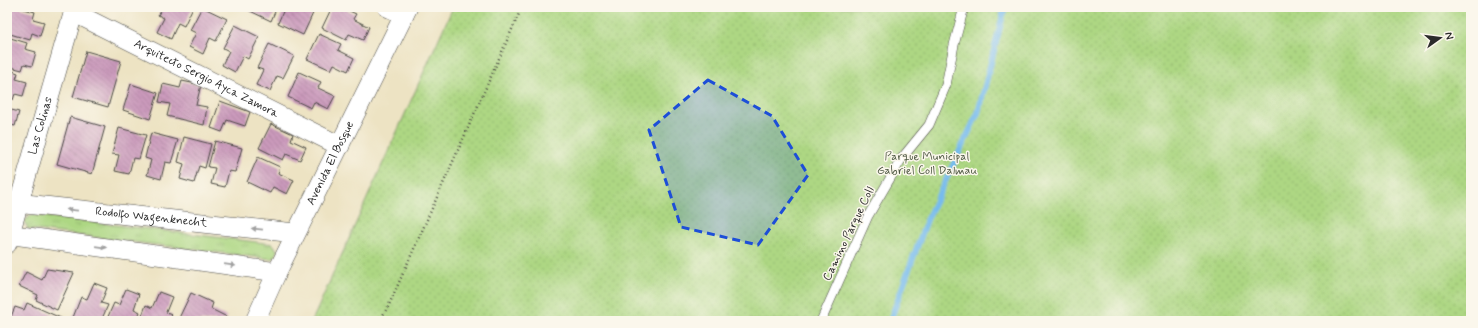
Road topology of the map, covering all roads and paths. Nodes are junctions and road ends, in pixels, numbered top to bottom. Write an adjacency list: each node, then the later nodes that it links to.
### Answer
1 (387, 7): 5 (street)
2 (522, 7): 12 (path)
3 (964, 7): 13 (lane, Camino Parque Coll)
4 (74, 10): 6 (street, Arquitecto Sergio Ayca Zamora); 7 (street, Las Colinas)
5 (406, 11): 6 (street, Avenida El Bosque)
6 (340, 146): 8 (street, Avenida El Bosque)
7 (13, 203): 8 (street, Rodolfo Wagenknecht, one-way to 7); 9 (street, Las Colinas)
8 (295, 233): 10 (street, Avenida El Bosque)
9 (8, 238): 10 (street, one-way to 10)
10 (277, 272): 11 (street, Avenida El Bosque)
11 (255, 321)
12 (379, 321)
13 (821, 321)

